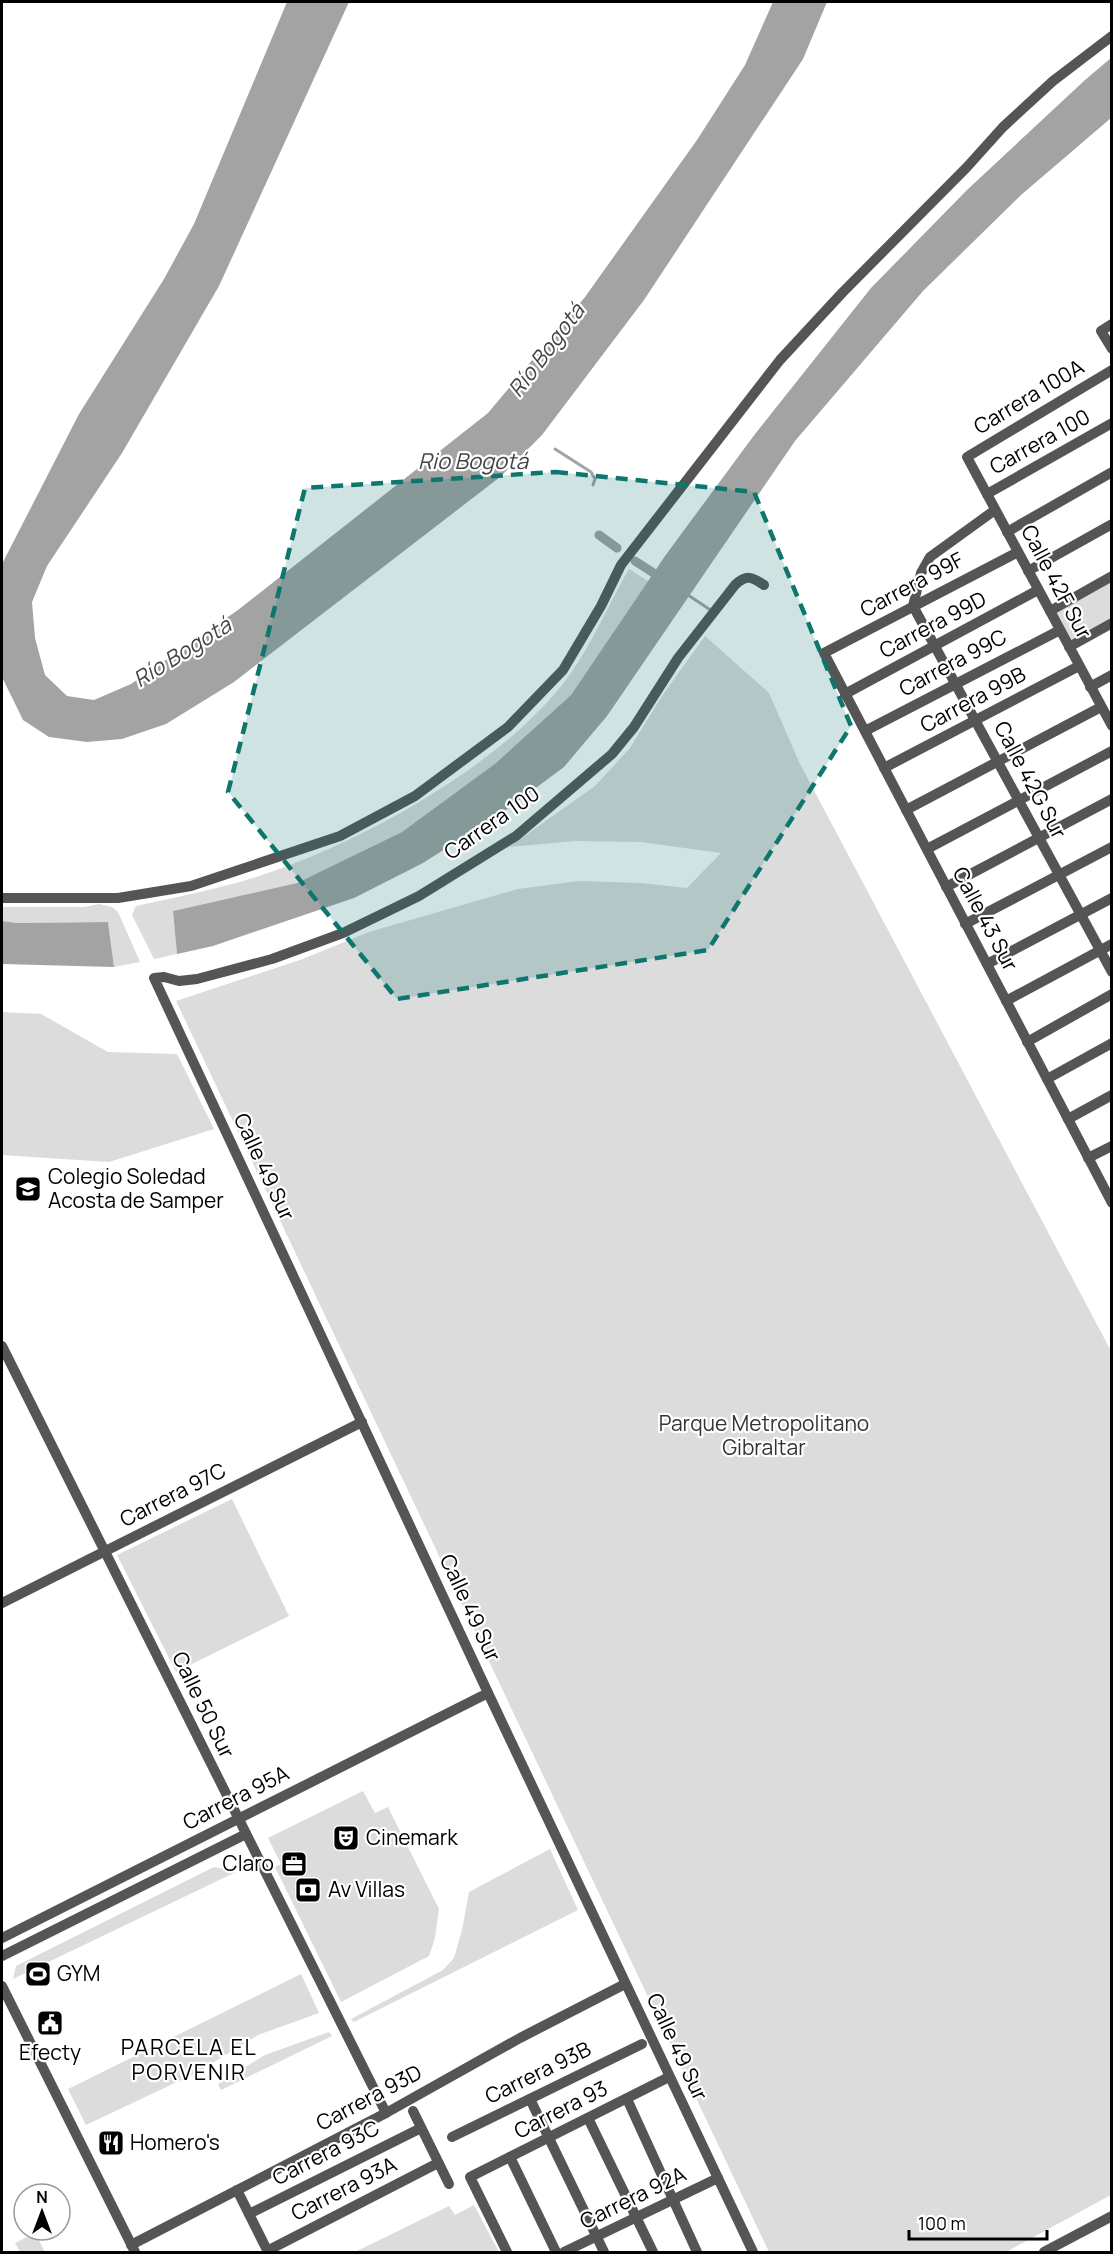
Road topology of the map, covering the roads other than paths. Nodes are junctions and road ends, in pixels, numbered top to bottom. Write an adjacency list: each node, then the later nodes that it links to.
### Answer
1 (1112, 36): 44 (street)
2 (1112, 324): 3 (street)
3 (1112, 349)
4 (1112, 370): 6 (street, Carrera 100A)
5 (1112, 423): 8 (street, Carrera 100)
6 (967, 457): 8 (street, Calle 42F Sur)
7 (1112, 472): 11 (street)
8 (987, 494): 9 (street, Calle 42F Sur)
9 (996, 510): 11 (street, Calle 42F Sur); 17 (street)
10 (1112, 524): 13 (street)
11 (1007, 532): 12 (street, Calle 42F Sur)
12 (1018, 552): 13 (street, Calle 42F Sur); 17 (street, Carrera 99F)
13 (1028, 571): 16 (street, Calle 42F Sur)
14 (1112, 576): 18 (street)
15 (764, 585): 52 (street, Carrera 100)
16 (1038, 590): 18 (street, Calle 42F Sur); 21 (street, Carrera 99D)
17 (913, 606): 21 (street, Calle 42G Sur); 23 (street, Carrera 99F)
18 (1050, 611): 20 (street, Calle 42F Sur)
19 (1112, 623): 22 (street)
20 (1060, 630): 22 (street, Calle 42F Sur); 26 (street, Carrera 99C)
21 (935, 645): 26 (street, Calle 42G Sur); 28 (street, Carrera 99D)
22 (1069, 647): 24 (street, Calle 42F Sur)
23 (824, 653): 28 (street, Calle 43 Sur)
24 (1079, 666): 27 (street, Calle 42F Sur); 30 (street, Carrera 99B)
25 (1112, 675): 27 (street)
26 (956, 684): 30 (street, Calle 42G Sur); 32 (street, Carrera 99C)
27 (1090, 687): 29 (street, Calle 42F Sur)
28 (845, 694): 32 (street, Calle 43 Sur)
29 (1101, 707): 31 (street, Calle 42F Sur); 34 (street)
30 (976, 720): 34 (street, Calle 42G Sur); 35 (street, Carrera 99B)
31 (1112, 726)
32 (865, 731): 35 (street, Calle 43 Sur)
33 (1112, 752): 37 (street)
34 (998, 761): 37 (street, Calle 42G Sur); 38 (street)
35 (884, 768): 38 (street, Calle 43 Sur)
36 (1112, 799): 39 (street)
37 (1019, 800): 39 (street, Calle 42G Sur); 41 (street)
38 (906, 810): 41 (street, Calle 43 Sur)
39 (1039, 838): 42 (street, Calle 42G Sur); 43 (street)
40 (1112, 847): 42 (street)
41 (927, 849): 43 (street, Calle 43 Sur)
42 (1059, 874): 46 (street, Calle 42G Sur); 47 (street)
43 (946, 887): 47 (street, Calle 43 Sur)
44 (2, 898)
45 (1112, 898): 46 (street)
46 (1081, 914): 49 (street, Calle 42G Sur); 50 (street)
47 (965, 924): 50 (street, Calle 43 Sur)
48 (1112, 944): 49 (street)
49 (1100, 950): 51 (street, Calle 42G Sur); 54 (street)
50 (987, 964): 54 (street, Calle 43 Sur)
51 (1112, 972)
52 (154, 978): 64 (street, Calle 49 Sur)
53 (1112, 994): 55 (street)
54 (1006, 1001): 55 (street, Calle 43 Sur)
55 (1027, 1042): 57 (street, Calle 43 Sur)
56 (1112, 1043): 57 (street)
57 (1047, 1079): 59 (street, Calle 43 Sur)
58 (1112, 1095): 59 (street)
59 (1068, 1119): 61 (street, Calle 43 Sur)
60 (1112, 1146): 61 (street)
61 (1088, 1158): 62 (street, Calle 43 Sur)
62 (1110, 1195)
63 (2, 1346): 65 (street, Calle 50 Sur)
64 (362, 1422): 65 (street, Carrera 97C); 67 (street, Calle 49 Sur)
65 (105, 1551): 66 (street, Carrera 97C); 68 (street, Calle 50 Sur)
66 (2, 1603)
67 (488, 1693): 68 (street, Carrera 95A); 72 (street, Calle 49 Sur)
68 (238, 1819): 69 (street, Calle 50 Sur); 70 (street, Carrera 95A)
69 (246, 1834): 71 (street, Carrera 95A); 79 (street, Calle 50 Sur)
70 (2, 1938)
71 (2, 1956)
72 (625, 1984): 75 (street, Calle 49 Sur); 79 (street, Carrera 93D)
73 (2, 1986): 94 (street)
74 (642, 2044): 76 (street, Carrera 93B)
75 (669, 2077): 77 (street, Carrera 93); 86 (street, Calle 49 Sur)
76 (530, 2099): 82 (street, Carrera 93B); 83 (street)
77 (627, 2099): 80 (street, Carrera 93); 89 (street)
78 (413, 2111): 81 (street)
79 (386, 2113): 88 (street, Carrera 93D)
80 (588, 2118): 83 (street, Carrera 93); 92 (street)
81 (421, 2128): 85 (street); 90 (street, Carrera 93C)
82 (452, 2137)
83 (549, 2138): 84 (street, Carrera 93); 93 (street)
84 (510, 2157): 96 (street, Carrera 93); 97 (street)
85 (438, 2163): 87 (street); 95 (street, Carrera 93A)
86 (717, 2178): 89 (street, Carrera 92A); 102 (street, Calle 49 Sur)
87 (449, 2184)
88 (237, 2190): 90 (street); 94 (street, Carrera 93D)
89 (674, 2200): 92 (street, Carrera 92A); 101 (street)
90 (249, 2214): 95 (street)
91 (1112, 2216): 103 (street)
92 (637, 2217): 93 (street, Carrera 92A); 100 (street)
93 (597, 2237): 98 (street, Carrera 92A); 99 (street)
94 (133, 2249)
95 (267, 2252)
96 (507, 2253)
97 (556, 2253)
98 (564, 2253)
99 (604, 2253)
100 (652, 2253)
101 (697, 2253)
102 (753, 2253)
103 (1044, 2253)

